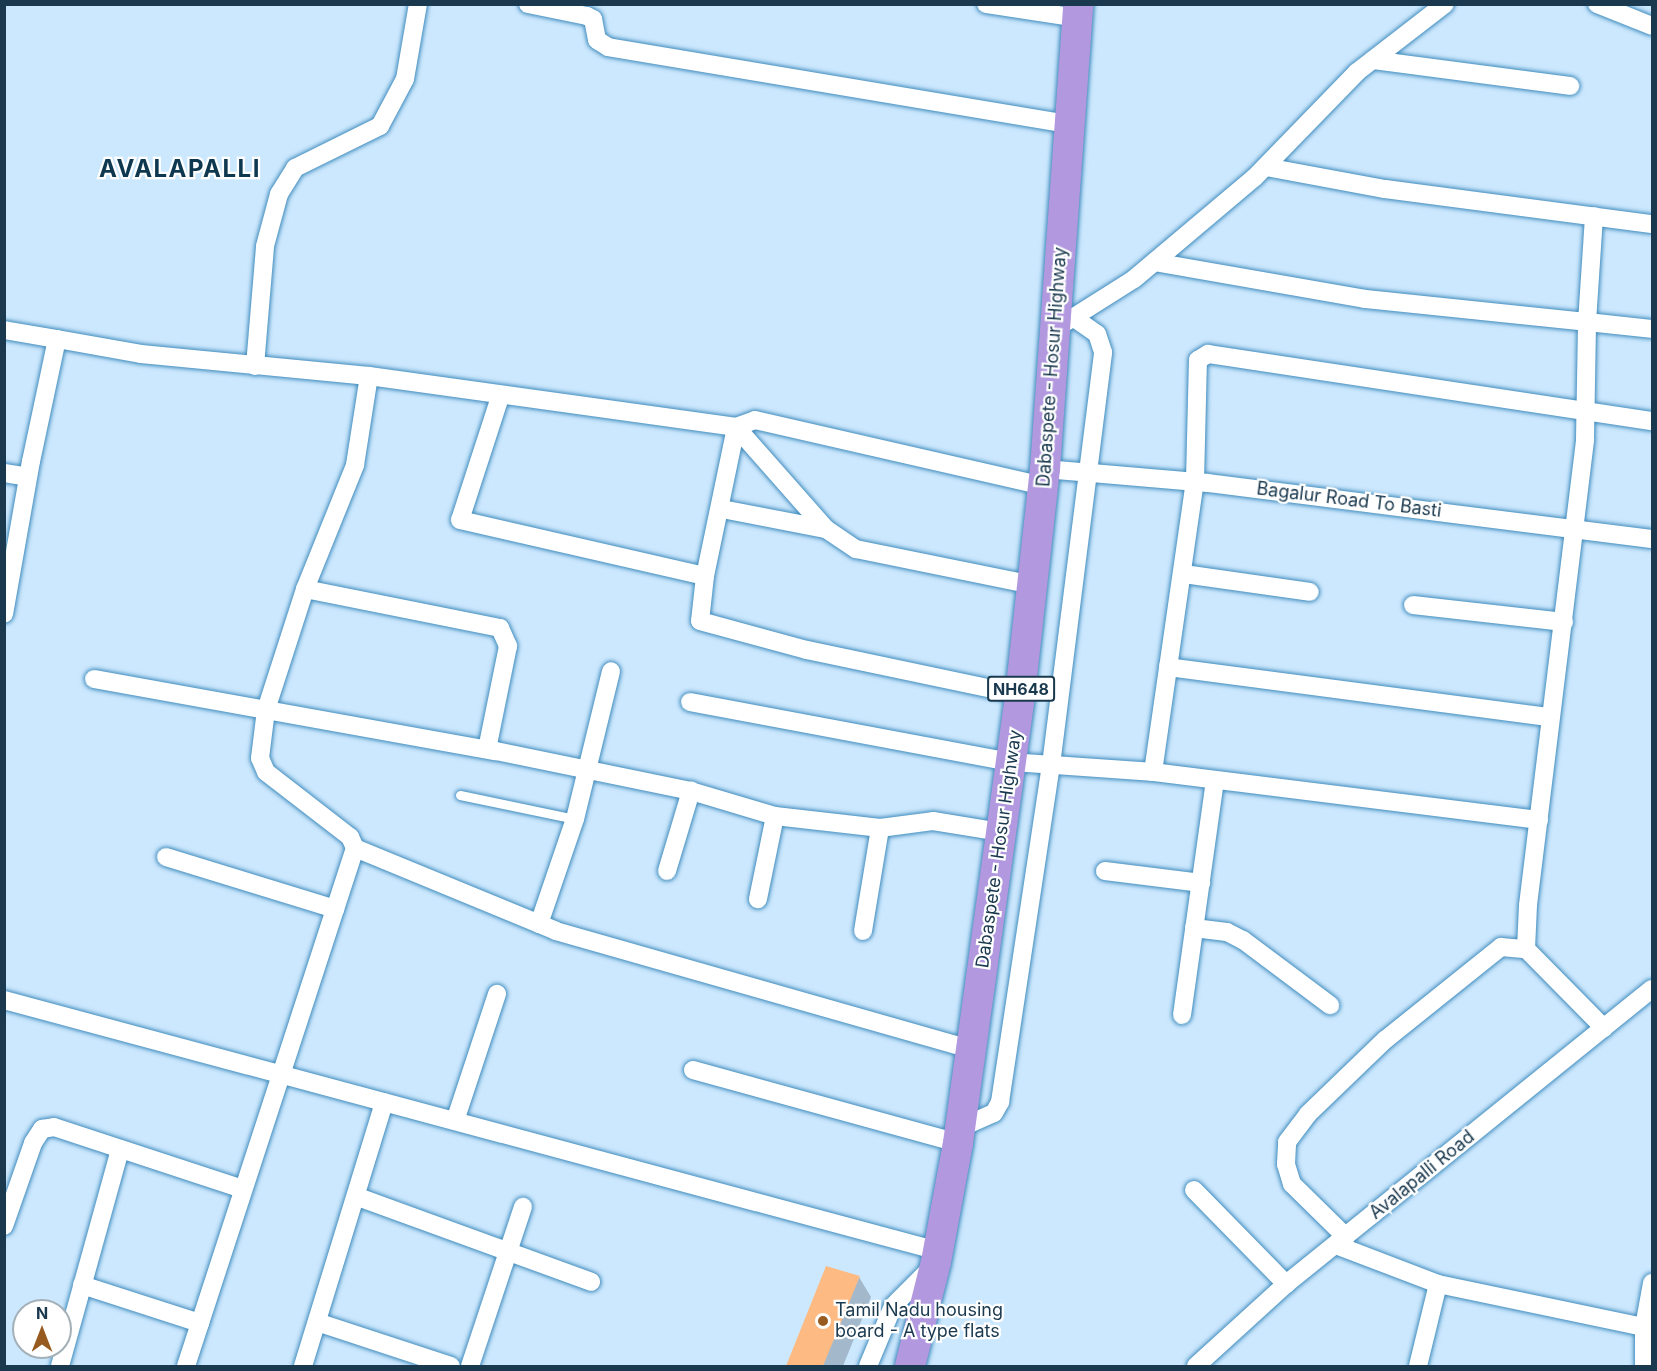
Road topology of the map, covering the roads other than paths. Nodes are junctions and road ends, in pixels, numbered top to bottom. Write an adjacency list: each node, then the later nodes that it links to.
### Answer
1 (418, 4): 21 (street)
2 (528, 4): 7 (street)
3 (986, 4): 6 (street)
4 (1445, 4): 9 (street)
5 (1597, 4): 8 (street)
6 (1078, 11): 11 (highway, Dabaspete - Hosur Highway / NH648)
7 (594, 12): 11 (street)
8 (1653, 26)
9 (1373, 60): 10 (street); 12 (street)
10 (1570, 86)
11 (1068, 124): 17 (highway, Dabaspete - Hosur Highway / NH648)
12 (1266, 167): 13 (street); 15 (street)
13 (1594, 216): 14 (street); 16 (street)
14 (1653, 224)
15 (1154, 262): 16 (street); 17 (street)
16 (1587, 322): 18 (street); 24 (street)
17 (1064, 324): 28 (street); 30 (highway, Dabaspete - Hosur Highway / NH648)
18 (1653, 329)
19 (4, 330): 20 (street, Bagalur Road To Basti)
20 (57, 339): 21 (street, Bagalur Road To Basti); 29 (street)
21 (255, 366): 22 (street, Bagalur Road To Basti)
22 (369, 376): 23 (street, Bagalur Road To Basti); 40 (street)
23 (500, 397): 26 (street, Bagalur Road To Basti); 37 (street)
24 (1584, 413): 25 (street); 31 (street); 33 (street)
25 (1653, 421)
26 (736, 427): 30 (street, Bagalur Road To Basti); 32 (street); 34 (street)
27 (4, 473): 29 (street)
28 (1090, 473): 30 (street, Bagalur Road To Basti); 31 (street, Bagalur Road To Basti); 54 (street)
29 (28, 477): 38 (street)
30 (1045, 477): 39 (highway, Dabaspete - Hosur Highway / NH648)
31 (1195, 481): 33 (street, Bagalur Road To Basti); 36 (street)
32 (722, 509): 34 (street); 37 (street)
33 (1575, 528): 35 (street, Bagalur Road To Basti); 44 (street)
34 (826, 529): 39 (street)
35 (1653, 539)
36 (1184, 574): 41 (street); 45 (street)
37 (705, 576): 48 (street)
38 (7, 578): 43 (street)
39 (1034, 585): 48 (highway, Dabaspete - Hosur Highway / NH648)
40 (304, 589): 50 (street); 52 (street)
41 (1310, 592)
42 (1413, 605): 44 (street)
43 (4, 614)
44 (1564, 622): 51 (street)
45 (1167, 667): 51 (street); 56 (street)
46 (611, 672): 55 (street)
47 (94, 679): 50 (street)
48 (1020, 695): 53 (highway, Dabaspete - Hosur Highway / NH648)
49 (690, 702): 53 (street)
50 (266, 710): 52 (street); 65 (street)
51 (1549, 717): 62 (street)
52 (487, 749): 55 (street)
53 (1011, 762): 54 (street); 64 (highway, Dabaspete - Hosur Highway / NH648)
54 (1051, 765): 56 (street); 87 (street)
55 (584, 770): 58 (street); 61 (street)
56 (1153, 772): 57 (street)
57 (1215, 781): 62 (street); 69 (street)
58 (691, 791): 60 (street); 67 (street)
59 (460, 795): 61 (lane)
60 (775, 816): 63 (street); 70 (street)
61 (575, 819): 72 (street)
62 (1539, 820): 75 (street)
63 (880, 828): 64 (street); 74 (street)
64 (1001, 832): 82 (highway, Dabaspete - Hosur Highway / NH648)
65 (355, 848): 71 (street); 72 (street)
66 (166, 857): 71 (street)
67 (667, 871)
68 (1105, 871): 69 (street)
69 (1201, 883): 73 (street)
70 (758, 899)
71 (335, 909): 84 (street)
72 (539, 924): 82 (street)
73 (1194, 928): 79 (street); 80 (street)
74 (863, 931)
75 (1526, 949): 81 (street); 94 (street)
76 (1653, 988): 81 (street, Avalapalli Road)
77 (497, 994): 86 (street)
78 (4, 1000): 84 (street)
79 (1330, 1005)
80 (1182, 1015)
81 (1604, 1028): 94 (street, Avalapalli Road)
82 (971, 1049): 87 (highway, Dabaspete - Hosur Highway / NH648)
83 (693, 1070): 87 (street)
84 (280, 1074): 85 (street); 89 (street)
85 (384, 1102): 86 (street); 91 (street)
86 (455, 1121): 96 (street)
87 (959, 1135): 96 (highway, Dabaspete - Hosur Highway / NH648)
88 (120, 1149): 89 (street); 93 (street); 101 (street)
89 (243, 1189): 103 (street)
90 (1194, 1191): 99 (street)
91 (358, 1197): 95 (street); 102 (street)
92 (523, 1208): 95 (street)
93 (4, 1226)
94 (1341, 1241): 99 (street, Avalapalli Road); 100 (street)
95 (509, 1251): 97 (street); 109 (street)
96 (937, 1257): 110 (street); 111 (highway, Dabaspete - Hosur Highway / NH648)
97 (591, 1282)
98 (1653, 1283): 104 (street)
99 (1286, 1284): 112 (street, Avalapalli Road)
100 (1438, 1284): 104 (street); 113 (street)
101 (82, 1285): 103 (street); 105 (street)
102 (317, 1322): 107 (street); 108 (street)
103 (200, 1323): 106 (street)
104 (1644, 1327): 114 (street)
105 (60, 1366)
106 (186, 1366)
107 (303, 1366)
108 (452, 1366)
109 (470, 1366)
110 (868, 1366)
111 (910, 1366)
112 (1196, 1366)
113 (1419, 1366)
114 (1644, 1366)

